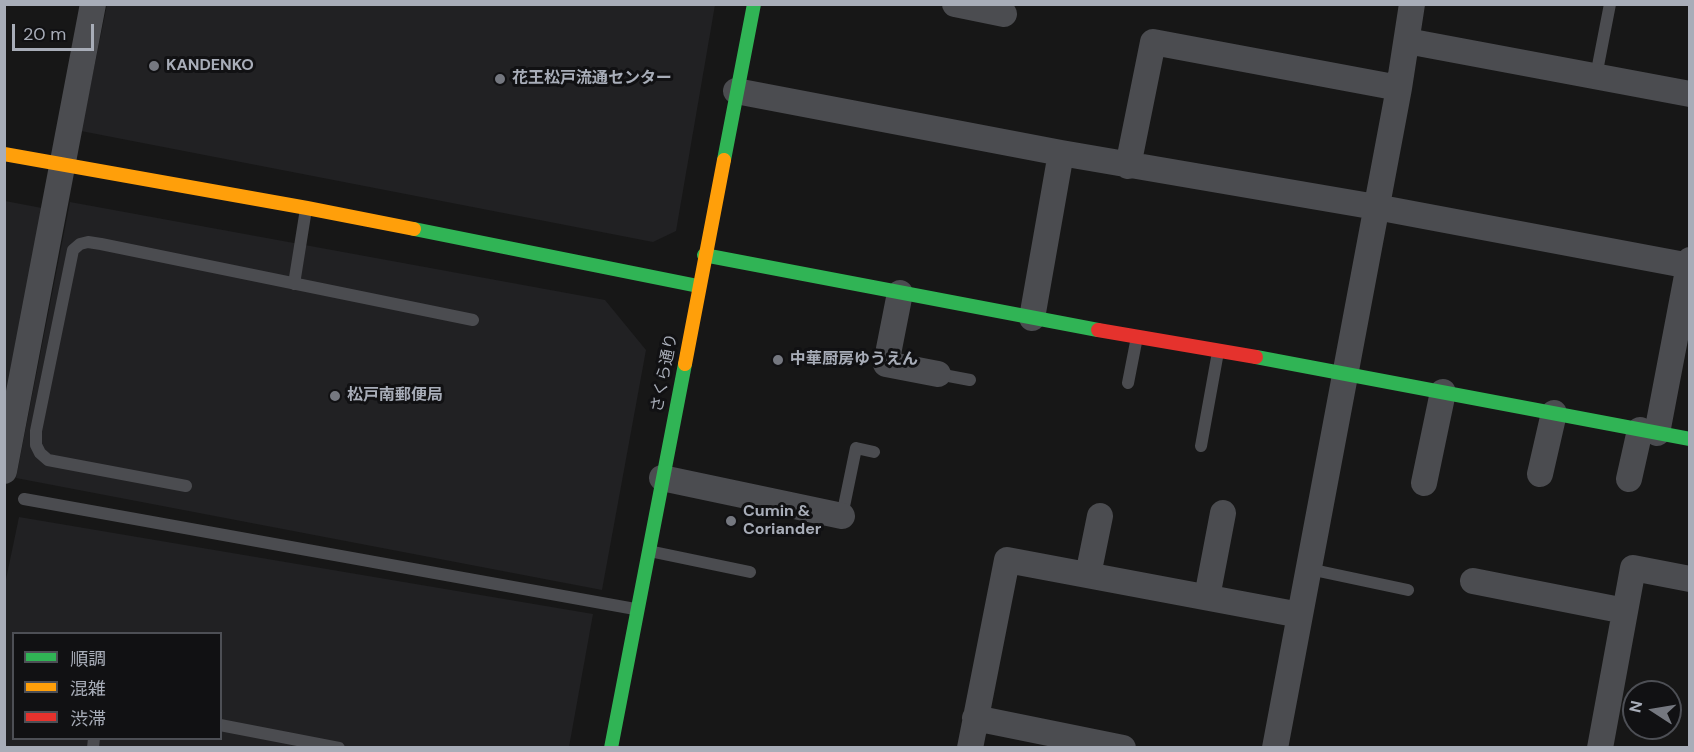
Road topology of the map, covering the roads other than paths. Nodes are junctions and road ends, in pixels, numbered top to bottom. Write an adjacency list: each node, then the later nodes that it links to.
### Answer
1 (93, 4): 14 (street)
2 (754, 4): 10 (street, さくら通り)
3 (955, 4): 6 (street)
4 (1412, 4): 7 (street)
5 (1610, 4): 8 (lane)
6 (1004, 14)
7 (1407, 41): 8 (street); 9 (street)
8 (1596, 76): 11 (street)
9 (1399, 88): 15 (street); 16 (street)
10 (736, 91): 12 (street); 18 (street, さくら通り)
11 (1689, 94)
12 (1061, 153): 15 (street); 23 (street)
13 (4, 154): 14 (street)
14 (63, 165): 17 (street); 37 (street)
15 (1128, 166): 16 (street)
16 (1376, 207): 19 (street); 27 (street)
17 (307, 208): 20 (lane); 21 (street)
18 (704, 255): 21 (street, さくら通り); 22 (street)
19 (1689, 264): 33 (street)
20 (294, 284): 24 (lane); 42 (lane)
21 (698, 286): 39 (street, さくら通り)
22 (900, 293): 23 (street); 28 (street)
23 (1032, 318): 25 (street)
24 (473, 320)
25 (1137, 336): 26 (street); 30 (lane)
26 (1218, 351): 27 (street); 35 (lane)
27 (1345, 373): 31 (street); 48 (street)
28 (938, 374): 29 (lane)
29 (970, 380)
30 (1128, 383)
31 (1443, 392): 32 (street); 41 (street)
32 (1554, 413): 33 (street); 38 (street)
33 (1649, 431): 34 (street); 40 (street)
34 (1689, 439)
35 (1201, 446)
36 (874, 452): 45 (lane)
37 (4, 471)
38 (1540, 474)
39 (662, 478): 45 (street); 47 (street, さくら通り)
40 (1629, 479)
41 (1424, 483)
42 (186, 486)
43 (24, 499): 55 (lane)
44 (1224, 513): 54 (street)
45 (843, 516)
46 (1100, 516): 50 (street)
47 (648, 551): 49 (lane); 55 (street, さくら通り)
48 (1309, 569): 53 (lane); 57 (street)
49 (750, 572)
50 (1088, 575): 54 (street); 58 (street)
51 (1689, 579): 56 (street)
52 (1473, 581): 56 (street)
53 (1408, 590)
54 (1207, 597): 57 (street)
55 (636, 610): 61 (street, さくら通り)
56 (1625, 611): 65 (street)
57 (1300, 615): 64 (street)
58 (975, 718): 62 (street); 63 (street)
59 (222, 725): 60 (lane)
60 (339, 747)
61 (611, 747)
62 (970, 747)
63 (1123, 747)
64 (1275, 747)
65 (1600, 747)

